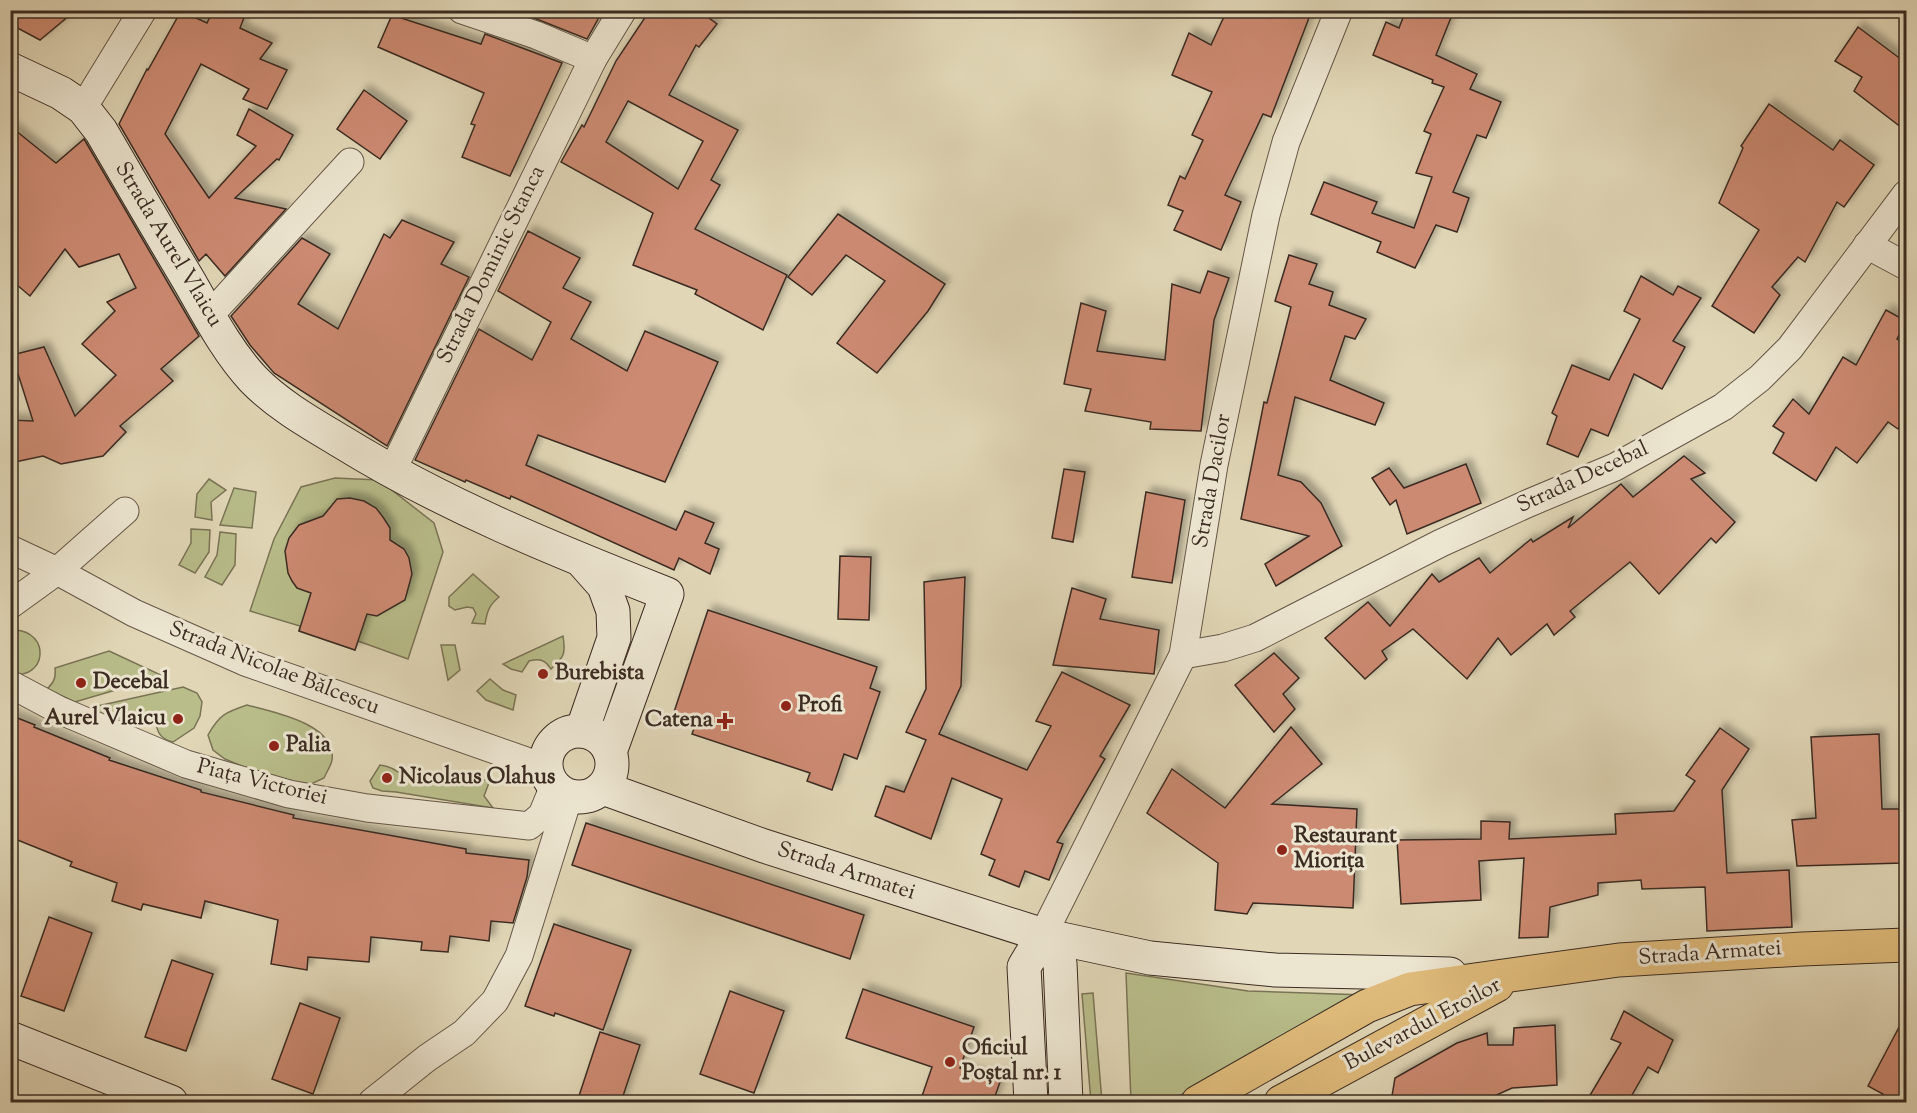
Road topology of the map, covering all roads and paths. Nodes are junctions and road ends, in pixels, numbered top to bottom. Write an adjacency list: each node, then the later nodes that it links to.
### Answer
1 (143, 10): 7 (street)
2 (462, 10): 5 (street)
3 (622, 10): 5 (street, Strada Dominic Stanca)
4 (1339, 10): 19 (street, Strada Dacilor)
5 (593, 59): 13 (street, Strada Dominic Stanca)
6 (10, 69): 7 (main road, Strada Aurel Vlaicu)
7 (83, 108): 12 (main road, Strada Aurel Vlaicu)
8 (350, 162): 12 (street)
9 (1906, 194): 10 (street, Strada Decebal)
10 (1867, 245): 11 (street); 19 (street, Strada Decebal)
11 (1906, 266)
12 (209, 316): 13 (main road, Strada Aurel Vlaicu)
13 (392, 471): 16 (main road)
14 (125, 511): 17 (street)
15 (10, 549): 17 (street, Strada Nicolae Bălcescu)
16 (581, 561): 21 (main road); 22 (main road)
17 (57, 571): 18 (street); 23 (street, Strada Nicolae Bălcescu)
18 (10, 605)
19 (1183, 655): 26 (street, Strada Dacilor)
20 (10, 684): 24 (street, Piața Victoriei)
21 (582, 731): 22 (main road); 23 (main road)
22 (608, 767): 23 (main road); 26 (main road, Strada Armatei)
23 (556, 784): 24 (street); 25 (street)
24 (529, 826): 25 (street)
25 (552, 851): 31 (street)
26 (1042, 935): 28 (main road, Strada Armatei); 32 (main road); 33 (main road)
27 (1906, 945): 28 (main road, Strada Armatei)
28 (1514, 976): 34 (main road, Bulevardul Eroilor); 35 (main road, Bulevardul Eroilor)
29 (10, 1038): 30 (main road)
30 (171, 1102)
31 (372, 1102)
32 (1031, 1102)
33 (1066, 1102)
34 (1198, 1102)
35 (1281, 1102)

